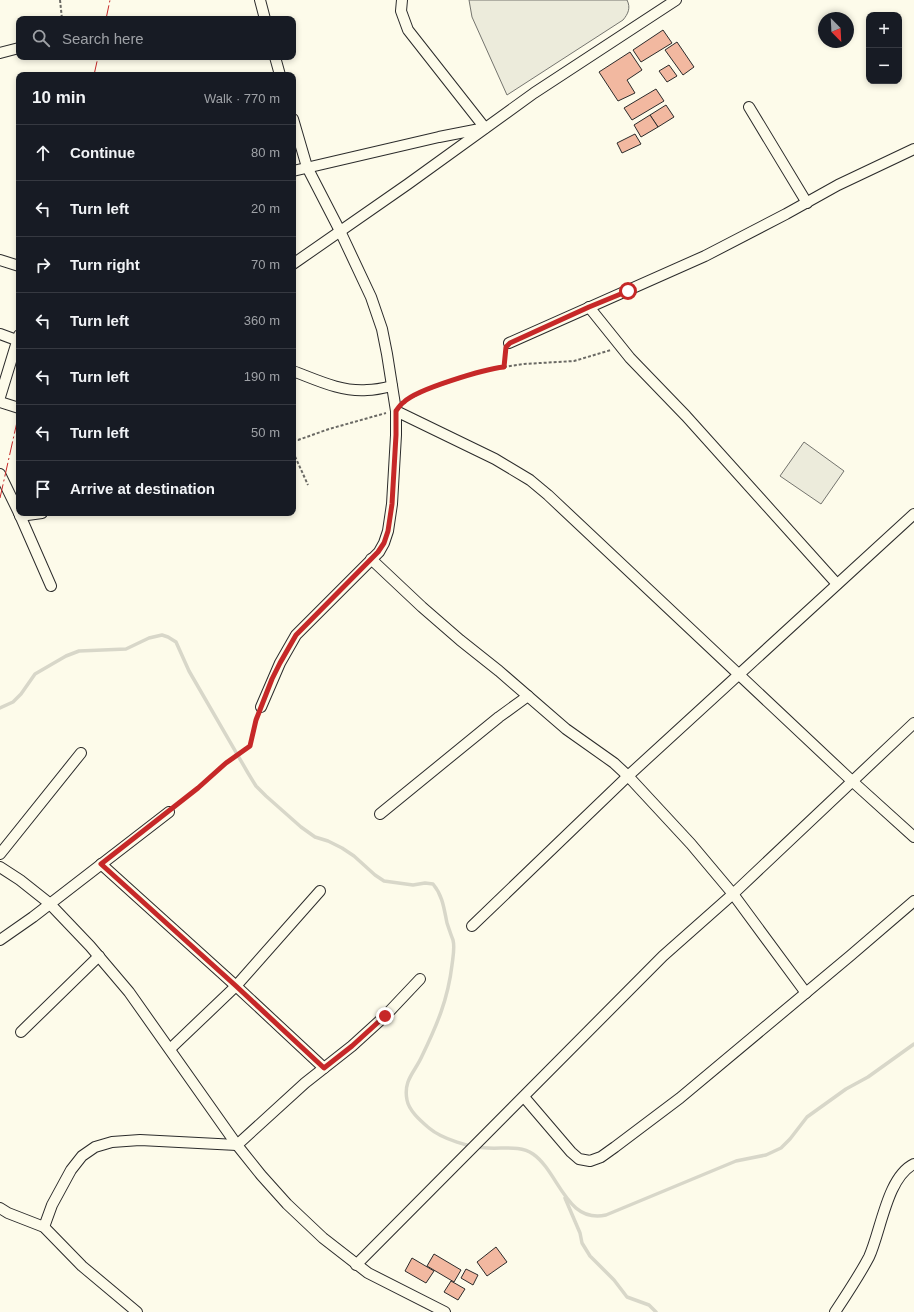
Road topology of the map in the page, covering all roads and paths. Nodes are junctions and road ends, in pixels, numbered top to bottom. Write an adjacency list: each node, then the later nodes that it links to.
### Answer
1 (60, 0): 5 (path)
2 (260, 0): 6 (street)
3 (402, 0): 12 (street)
4 (676, 0): 12 (street)
5 (62, 16)
6 (264, 16)
7 (16, 49): 8 (street)
8 (0, 53)
9 (276, 60): 10 (street)
10 (279, 72)
11 (749, 107): 17 (street)
12 (485, 128): 15 (street); 18 (street)
13 (296, 129): 15 (street)
14 (914, 149): 17 (street)
15 (307, 167): 16 (street); 18 (street)
16 (296, 170)
17 (806, 203): 22 (street)
18 (340, 231): 20 (street); 30 (street)
19 (0, 260): 21 (street)
20 (296, 262)
21 (16, 265)
22 (589, 307): 25 (street); 27 (street)
23 (0, 334): 24 (street)
24 (16, 338)
25 (510, 343): 28 (path)
26 (16, 345): 31 (street)
27 (622, 347): 28 (path); 43 (street)
28 (504, 367): 34 (path)
29 (296, 372): 30 (street)
30 (392, 386): 34 (street)
31 (0, 397)
32 (0, 402): 33 (street)
33 (16, 407)
34 (396, 411): 35 (path); 42 (street); 45 (street)
35 (296, 440)
36 (296, 459): 38 (path)
37 (0, 474): 39 (street)
38 (308, 485)
39 (16, 506)
40 (914, 514): 43 (street)
41 (21, 516): 44 (street)
42 (371, 559): 46 (street); 47 (street)
43 (837, 584): 45 (street)
44 (51, 586)
45 (738, 675): 50 (street); 51 (street)
46 (528, 696): 50 (street); 53 (street)
47 (261, 707): 52 (path)
48 (914, 724): 51 (street)
49 (81, 753): 55 (street)
50 (628, 776): 59 (street); 62 (street)
51 (852, 781): 54 (street); 59 (street)
52 (169, 812): 56 (street)
53 (380, 814)
54 (914, 837)
55 (0, 854)
56 (101, 864): 61 (street); 66 (street)
57 (0, 867): 61 (street)
58 (320, 891): 66 (street)
59 (733, 894): 67 (street); 71 (street)
60 (914, 901): 67 (street)
61 (50, 903): 63 (street); 64 (street)
62 (472, 926)
63 (0, 940)
64 (99, 956): 68 (street); 69 (street)
65 (420, 979): 70 (street)
66 (236, 986): 69 (street); 70 (street)
67 (806, 993): 71 (street)
68 (21, 1032)
69 (170, 1049): 72 (street)
70 (324, 1068): 72 (street)
71 (524, 1097): 76 (street)
72 (237, 1144): 75 (street); 76 (street)
73 (914, 1164): 79 (street)
74 (0, 1208): 75 (street)
75 (44, 1227): 77 (street)
76 (356, 1265): 78 (street)
77 (132, 1310)
78 (444, 1312)
79 (835, 1312)

